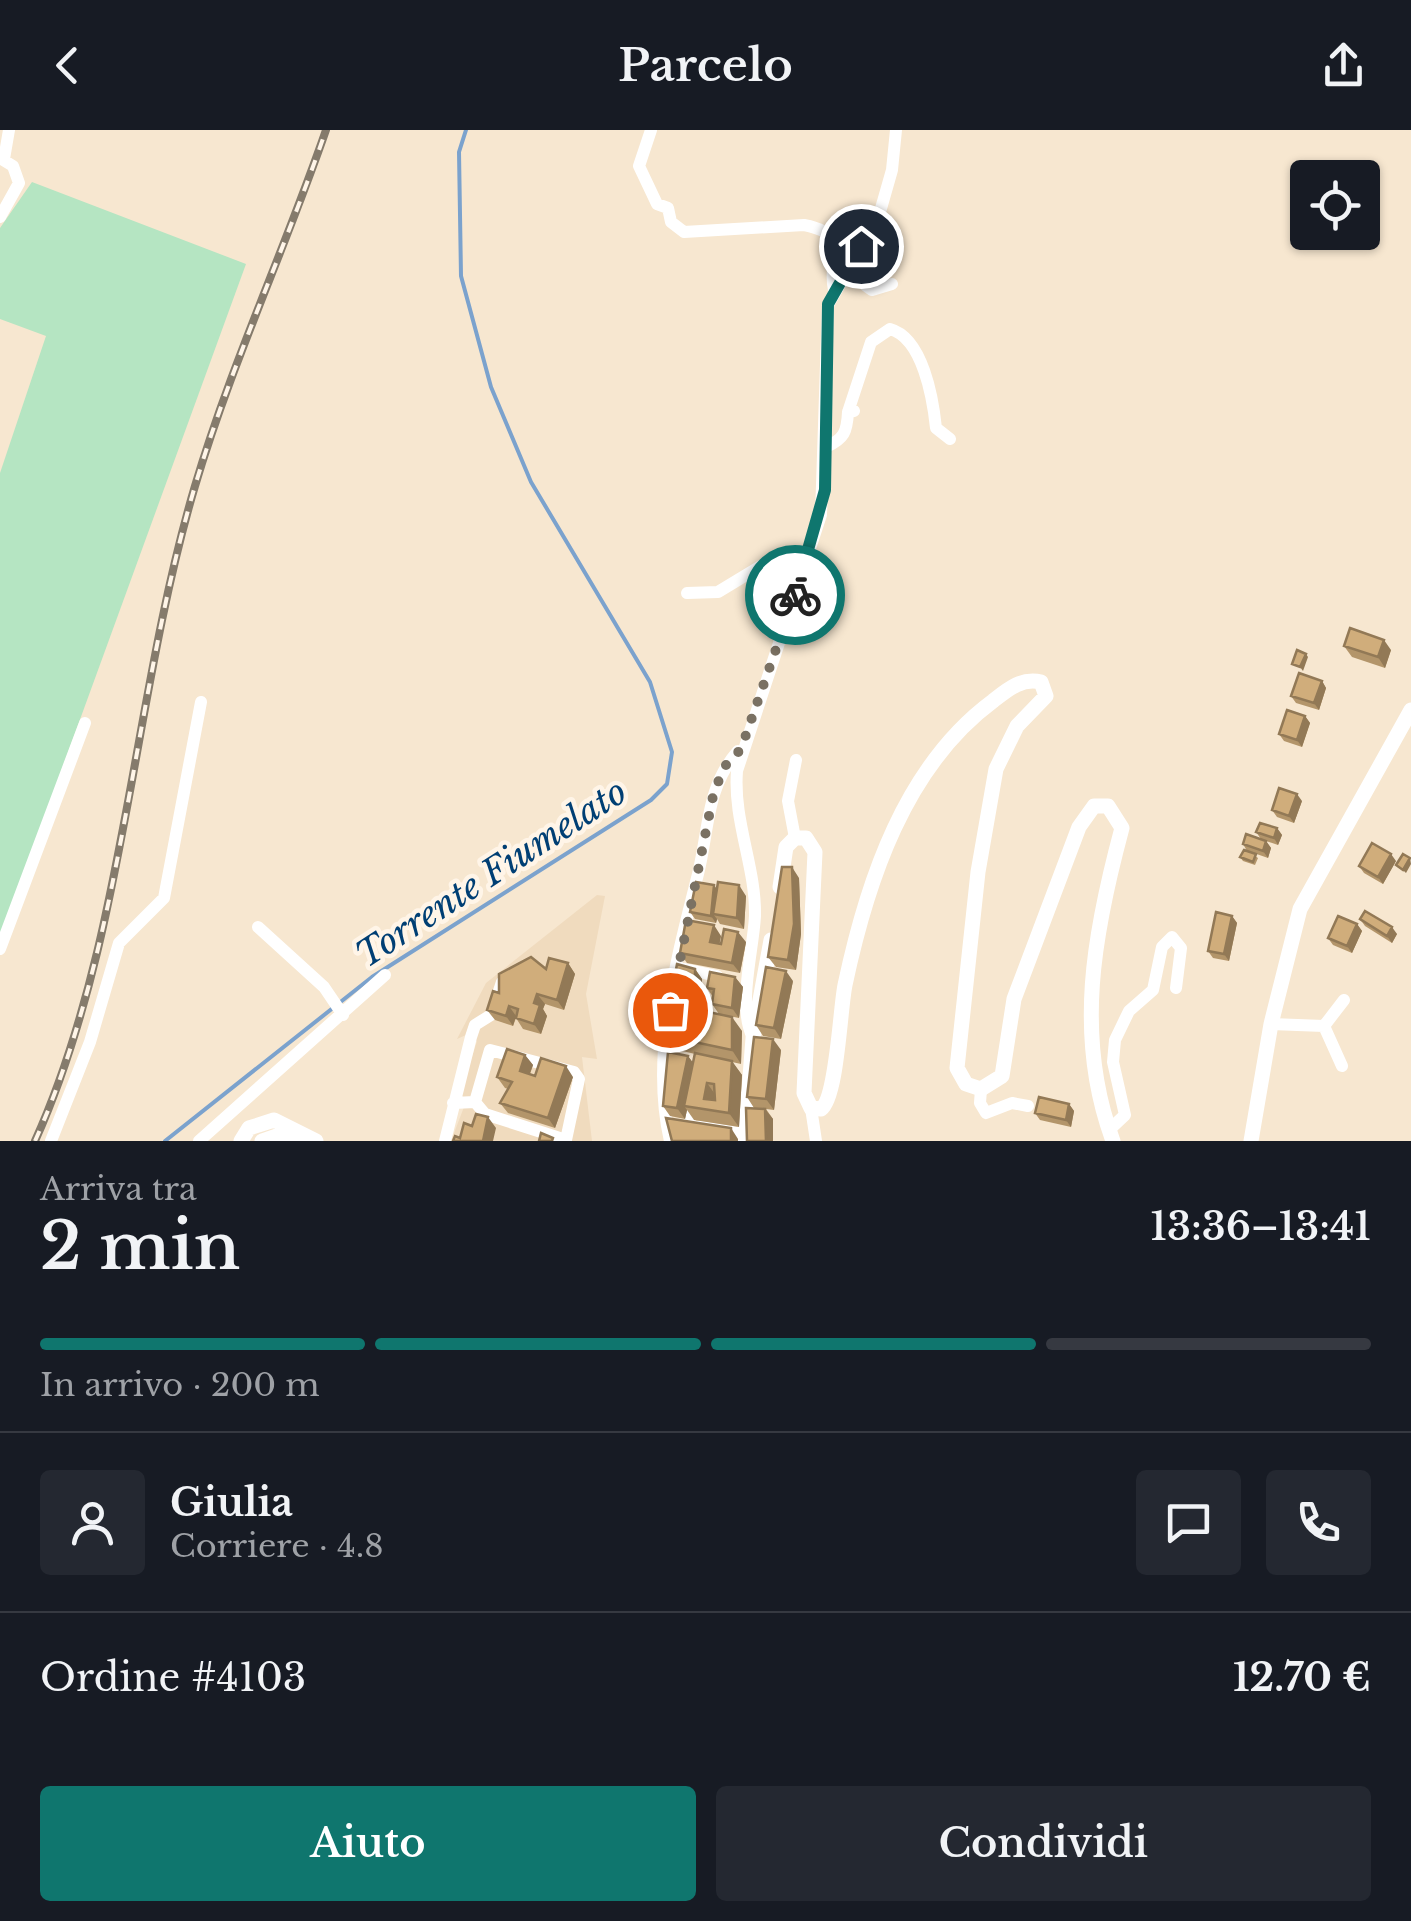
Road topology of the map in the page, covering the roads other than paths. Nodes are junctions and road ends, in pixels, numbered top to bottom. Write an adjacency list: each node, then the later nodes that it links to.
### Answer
1 (9, 130): 4 (street)
2 (651, 130): 8 (street)
3 (896, 130): 6 (street)
4 (2, 158): 5 (street)
5 (0, 217)
6 (878, 219): 7 (street); 8 (street)
7 (892, 284)
8 (834, 290): 10 (street)
9 (950, 439): 10 (street)
10 (826, 446): 12 (street)
11 (686, 593): 12 (street)
12 (786, 619): 16 (street)
13 (201, 702): 47 (street)
14 (1411, 710): 32 (main road)
15 (85, 723): 22 (street)
16 (741, 749): 23 (street); 34 (street)
17 (796, 760): 18 (street)
18 (795, 838): 19 (main road); 43 (main road)
19 (778, 900)
20 (774, 918): 34 (main road)
21 (258, 927): 31 (street)
22 (0, 949)
23 (678, 968): 25 (street); 29 (street)
24 (385, 975): 31 (street)
25 (717, 976)
26 (502, 982): 40 (street)
27 (1176, 988): 44 (street)
28 (1344, 1000): 33 (street)
29 (670, 1010): 30 (street); 35 (street)
30 (686, 1013)
31 (344, 1015): 48 (street)
32 (1271, 1024): 33 (street); 54 (main road)
33 (1324, 1026): 37 (street)
34 (758, 1039): 45 (main road)
35 (665, 1053): 36 (street); 52 (street)
36 (684, 1057)
37 (1342, 1066)
38 (698, 1077): 45 (street)
39 (981, 1089): 42 (street); 43 (main road); 44 (main road)
40 (453, 1102): 41 (street); 51 (street)
41 (475, 1102): 41 (street)
42 (1028, 1106)
43 (811, 1108): 53 (street)
44 (1111, 1136)
45 (744, 1138)
46 (313, 1140): 49 (main road); 50 (main road)
47 (51, 1141)
48 (199, 1141)
49 (241, 1141)
50 (262, 1141)
51 (445, 1141)
52 (670, 1141)
53 (816, 1141)
54 (1252, 1141)

